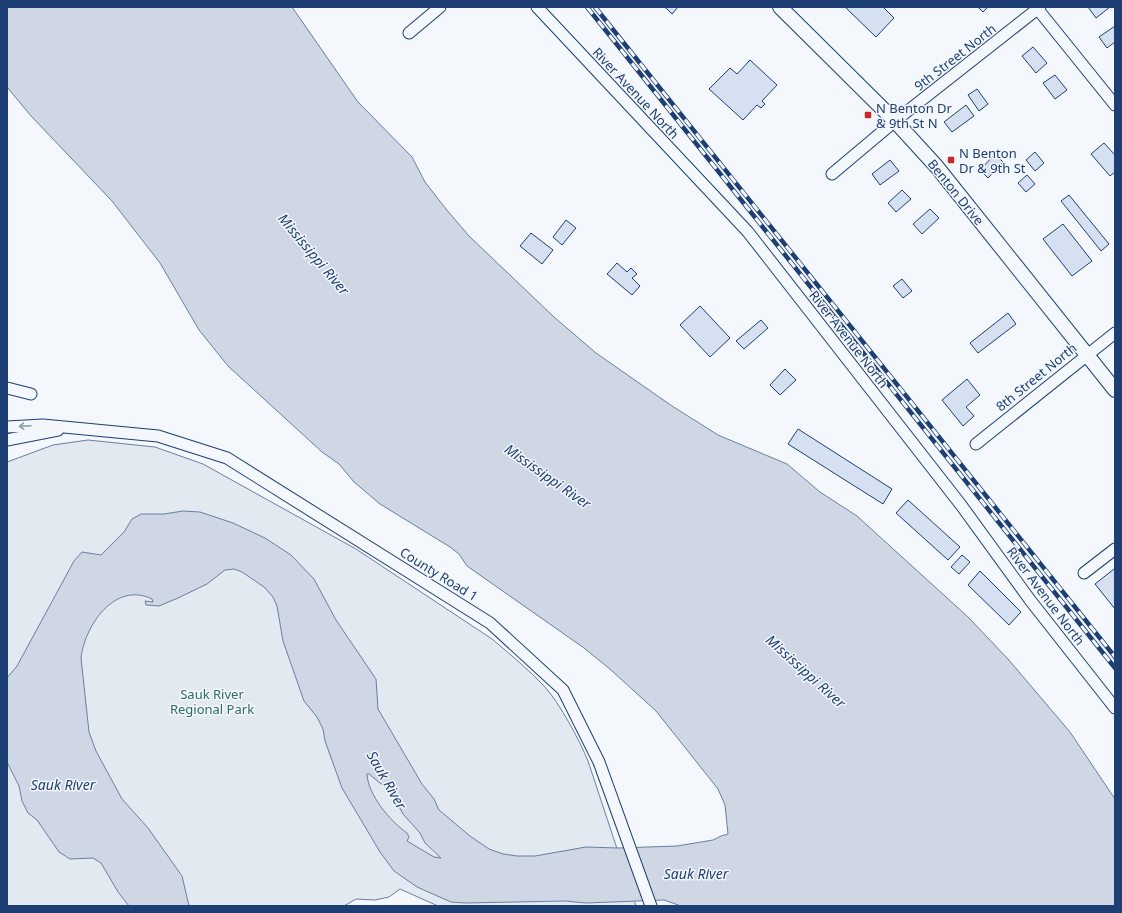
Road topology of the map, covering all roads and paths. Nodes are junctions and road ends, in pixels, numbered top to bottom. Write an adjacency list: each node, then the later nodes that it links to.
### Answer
1 (440, 7): 5 (street)
2 (537, 7): 20 (street, River Avenue North)
3 (780, 7): 7 (main road, Benton Drive)
4 (1038, 8): 6 (street); 7 (street, 9th Street North)
5 (409, 33)
6 (1115, 106)
7 (895, 121): 8 (street, 9th Street North); 10 (main road, Benton Drive)
8 (832, 174)
9 (1115, 332): 10 (street, 8th Street North)
10 (1087, 354): 12 (main road, Benton Drive); 17 (street, 8th Street North)
11 (7, 388): 13 (street)
12 (1115, 390)
13 (31, 394)
14 (7, 427): 15 (street, County Road 1, one-way to 14)
15 (71, 428): 16 (street, County Road 1); 21 (street, County Road 1)
16 (7, 440)
17 (976, 444)
18 (1115, 549): 19 (street)
19 (1084, 573)
20 (1115, 708)
21 (651, 906)

